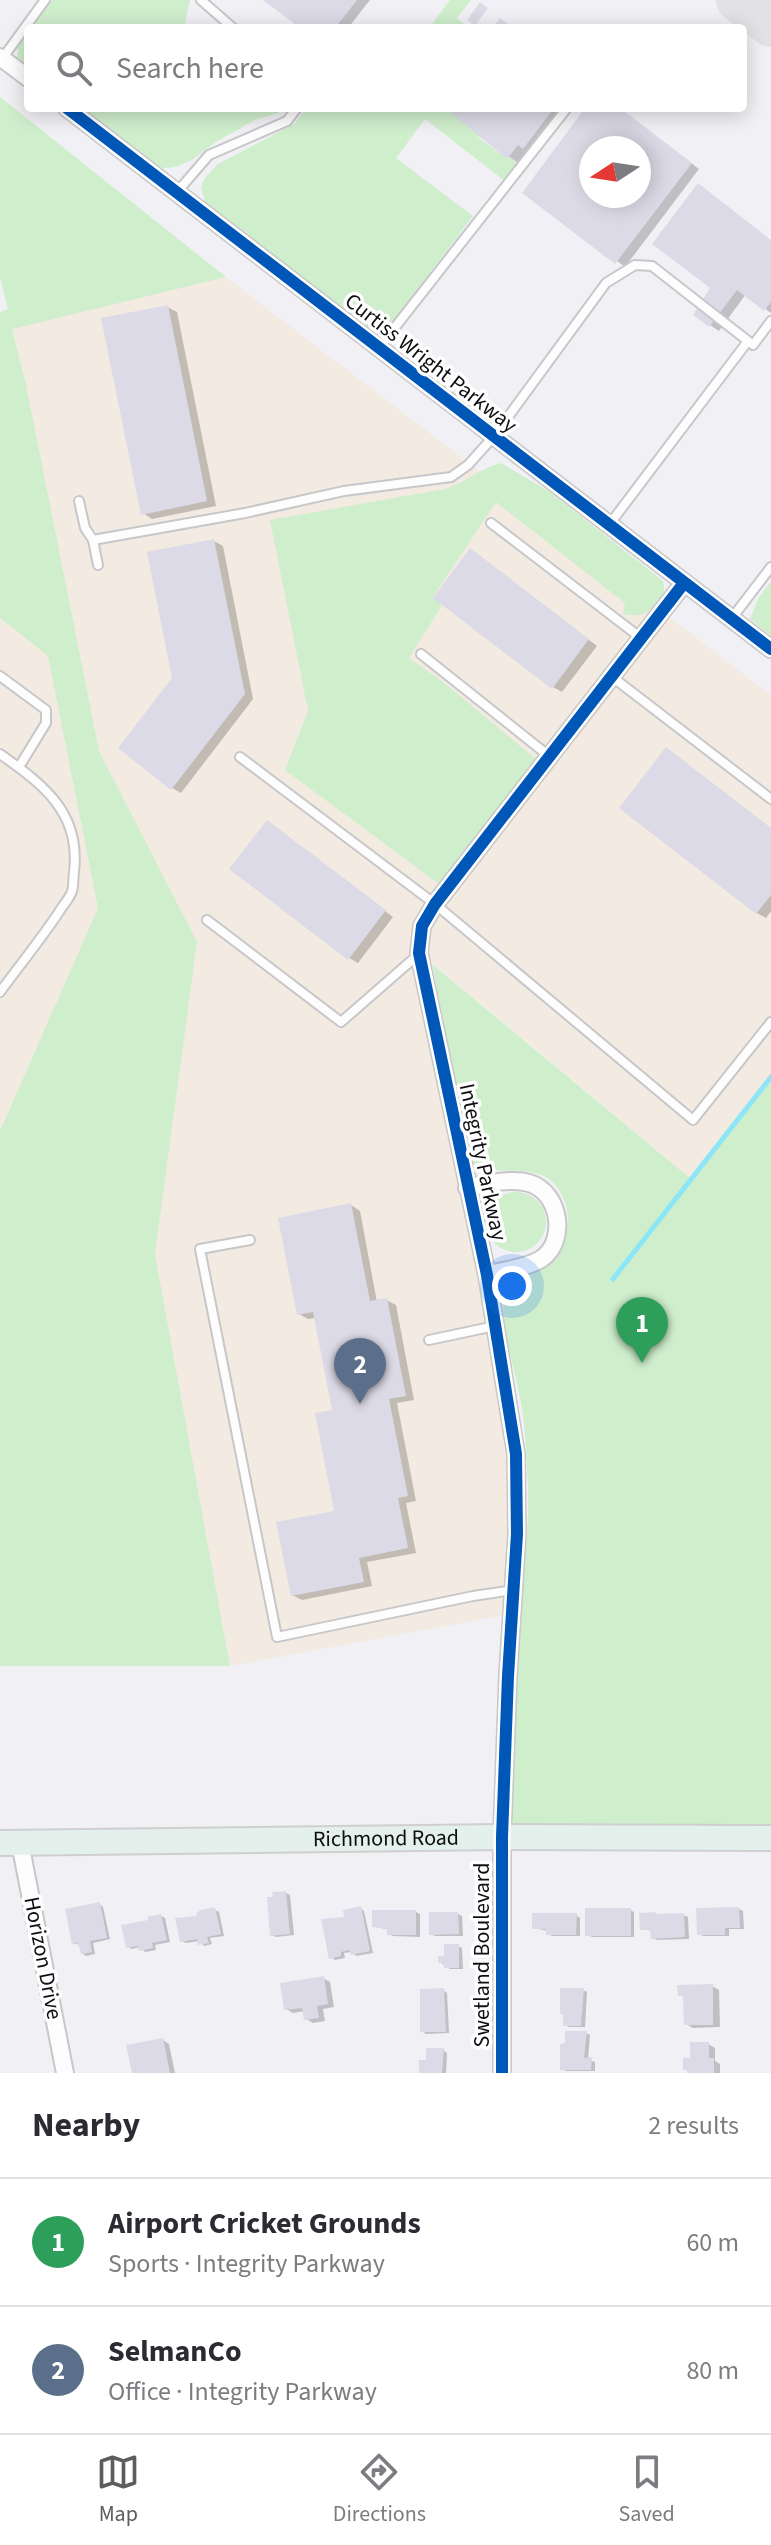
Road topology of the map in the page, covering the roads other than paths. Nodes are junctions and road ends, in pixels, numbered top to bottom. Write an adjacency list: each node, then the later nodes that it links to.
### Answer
1 (45, 0): 3 (lane)
2 (201, 0): 4 (lane)
3 (27, 24)
4 (228, 24)
5 (24, 28): 6 (lane)
6 (1, 58): 7 (street)
7 (24, 75)
8 (72, 112): 11 (street, Curtiss Wright Parkway)
9 (294, 112): 11 (lane)
10 (564, 112): 14 (lane)
11 (177, 192): 14 (street, Curtiss Wright Parkway)
12 (771, 321): 13 (lane)
13 (748, 341): 15 (lane); 18 (lane)
14 (378, 349): 15 (street, Curtiss Wright Parkway)
15 (494, 436): 18 (street, Curtiss Wright Parkway); 19 (lane)
16 (79, 501): 19 (lane)
17 (491, 523): 24 (lane)
18 (609, 526): 22 (street, Curtiss Wright Parkway)
19 (93, 540): 20 (lane)
20 (98, 565)
21 (771, 567): 23 (lane)
22 (684, 583): 23 (street, Curtiss Wright Parkway); 24 (street, Integrity Parkway)
23 (732, 618): 25 (street, Curtiss Wright Parkway)
24 (641, 638): 28 (street, Integrity Parkway)
25 (771, 649)
26 (421, 654): 30 (lane)
27 (0, 676): 32 (lane)
28 (611, 676): 30 (street, Integrity Parkway); 33 (lane)
29 (0, 754): 32 (lane)
30 (549, 756): 34 (street, Integrity Parkway)
31 (240, 757): 34 (lane)
32 (19, 767): 37 (lane)
33 (771, 799)
34 (435, 904): 36 (street, Integrity Parkway); 38 (lane)
35 (207, 920): 36 (lane)
36 (419, 953): 39 (street, Integrity Parkway)
37 (0, 992)
38 (771, 1022)
39 (467, 1188): 41 (street, Integrity Parkway); 41 (street)
40 (250, 1240): 44 (lane)
41 (487, 1275): 42 (street, Integrity Parkway)
42 (496, 1326): 43 (lane); 44 (street, Integrity Parkway)
43 (429, 1340)
44 (513, 1590): 45 (street, Integrity Parkway)
45 (502, 1837): 46 (main road, Richmond Road); 47 (main road, Richmond Road); 49 (street, Swetland Boulevard)
46 (771, 1838)
47 (10, 1843): 48 (street, Horizon Drive)
48 (65, 2073)
49 (502, 2073)

